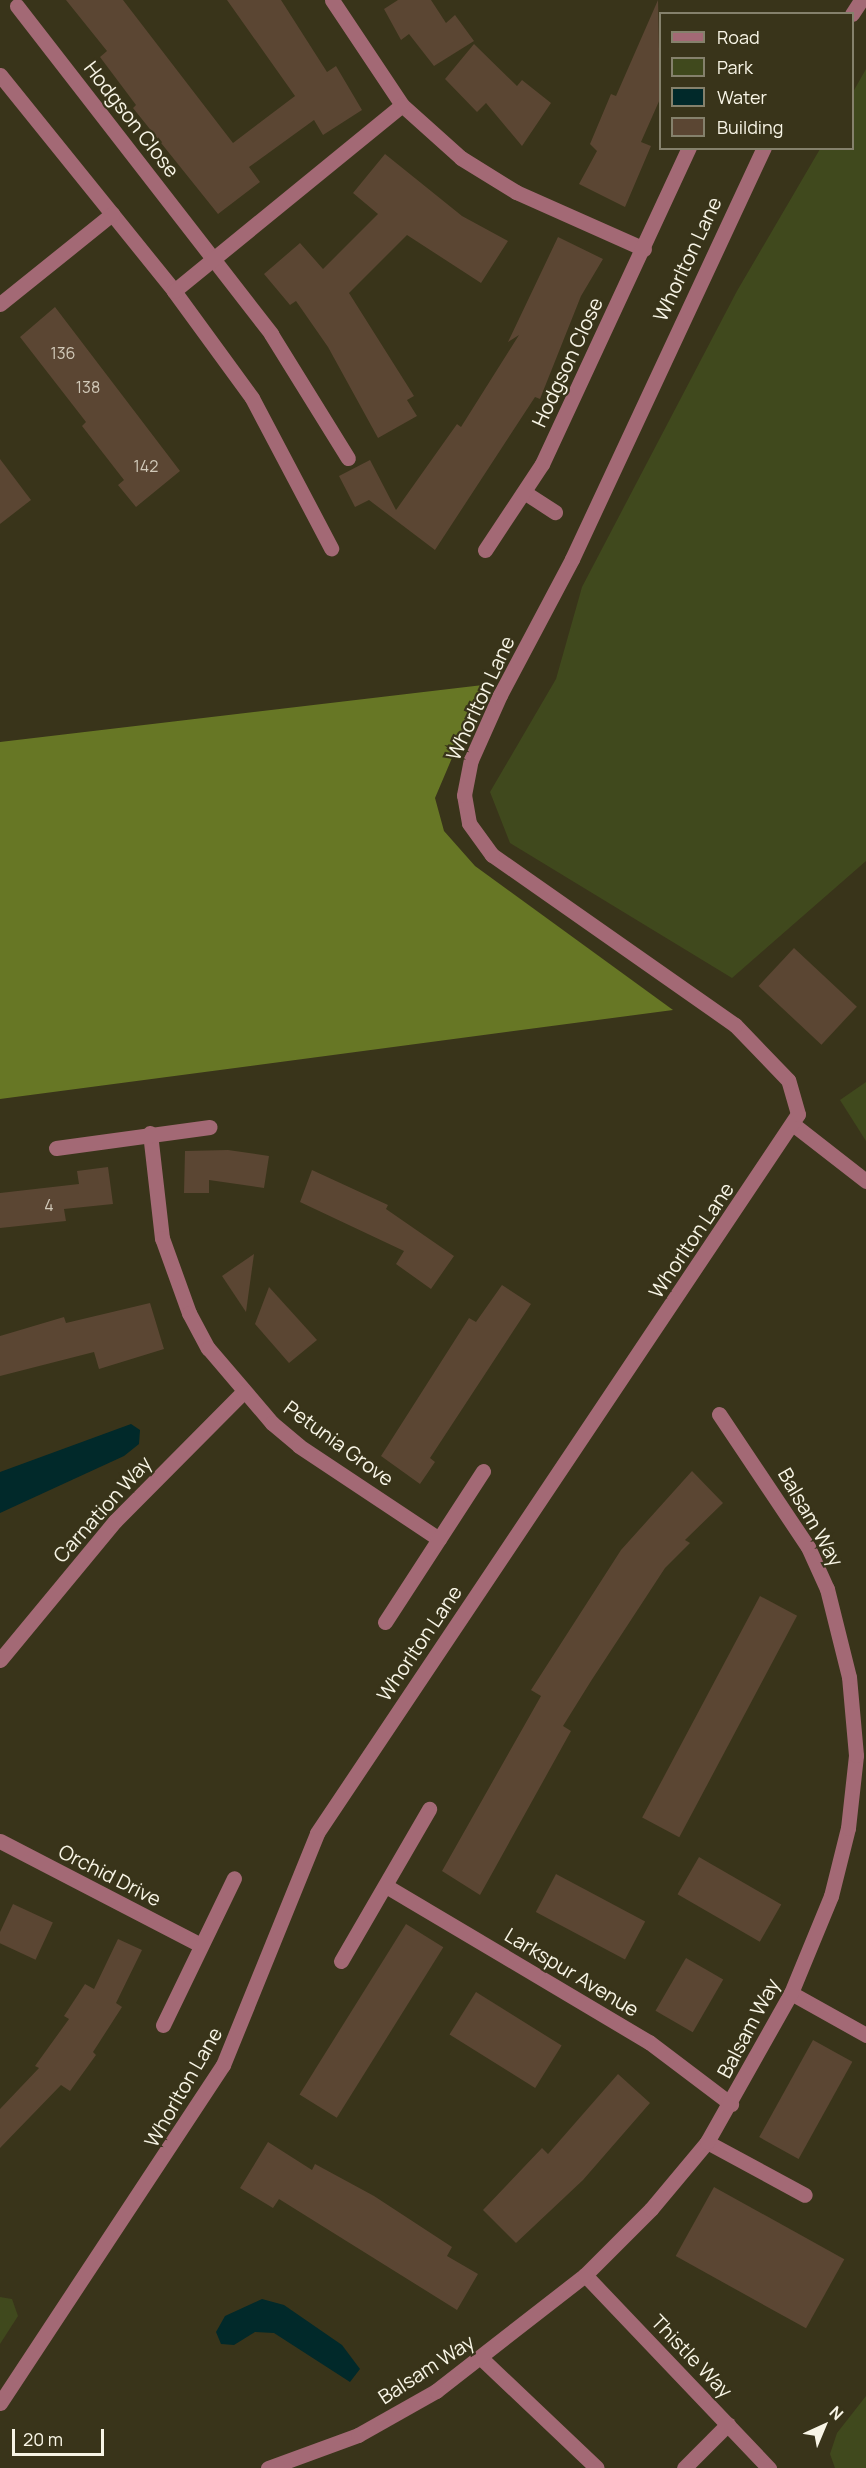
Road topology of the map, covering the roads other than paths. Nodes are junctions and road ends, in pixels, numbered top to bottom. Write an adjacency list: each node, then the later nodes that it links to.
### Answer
1 (332, 0): 4 (street)
2 (17, 6): 9 (street, Hodgson Close)
3 (0, 75): 7 (street)
4 (402, 105): 8 (street); 9 (street)
5 (688, 150): 8 (street, Hodgson Close)
6 (763, 150): 17 (street, Whorlton Lane)
7 (112, 214): 10 (street); 11 (street)
8 (644, 249): 13 (street, Hodgson Close)
9 (214, 259): 10 (street); 12 (street, Hodgson Close)
10 (174, 291): 15 (street)
11 (0, 304)
12 (348, 458)
13 (524, 492): 14 (street); 16 (street, Hodgson Close)
14 (555, 512)
15 (331, 548)
16 (485, 550)
17 (794, 1125): 21 (street); 43 (street, Whorlton Lane)
18 (210, 1127): 19 (street)
19 (150, 1133): 20 (street); 22 (street, Petunia Grove)
20 (56, 1148)
21 (866, 1181)
22 (243, 1392): 25 (street, Petunia Grove); 27 (street, Carnation Way)
23 (719, 1414): 28 (street, Balsam Way)
24 (483, 1471): 25 (street)
25 (439, 1539): 26 (street)
26 (385, 1622)
27 (1, 1656)
28 (860, 1782): 35 (street, Balsam Way)
29 (429, 1809): 32 (street)
30 (0, 1840): 33 (street, Orchid Drive)
31 (234, 1878): 33 (street)
32 (386, 1886): 34 (street); 38 (street, Larkspur Avenue)
33 (201, 1945): 36 (street)
34 (341, 1961)
35 (791, 1993): 37 (street); 38 (street, Balsam Way)
36 (163, 2025)
37 (866, 2035)
38 (731, 2104): 39 (street, Balsam Way)
39 (707, 2142): 40 (street); 41 (street, Balsam Way)
40 (805, 2195)
41 (585, 2275): 42 (street, Balsam Way); 44 (street, Thistle Way)
42 (482, 2359): 45 (street, Balsam Way); 46 (street)
43 (0, 2403)
44 (728, 2424): 47 (street); 48 (street, Thistle Way)
45 (268, 2468)
46 (597, 2468)
47 (684, 2468)
48 (769, 2468)

